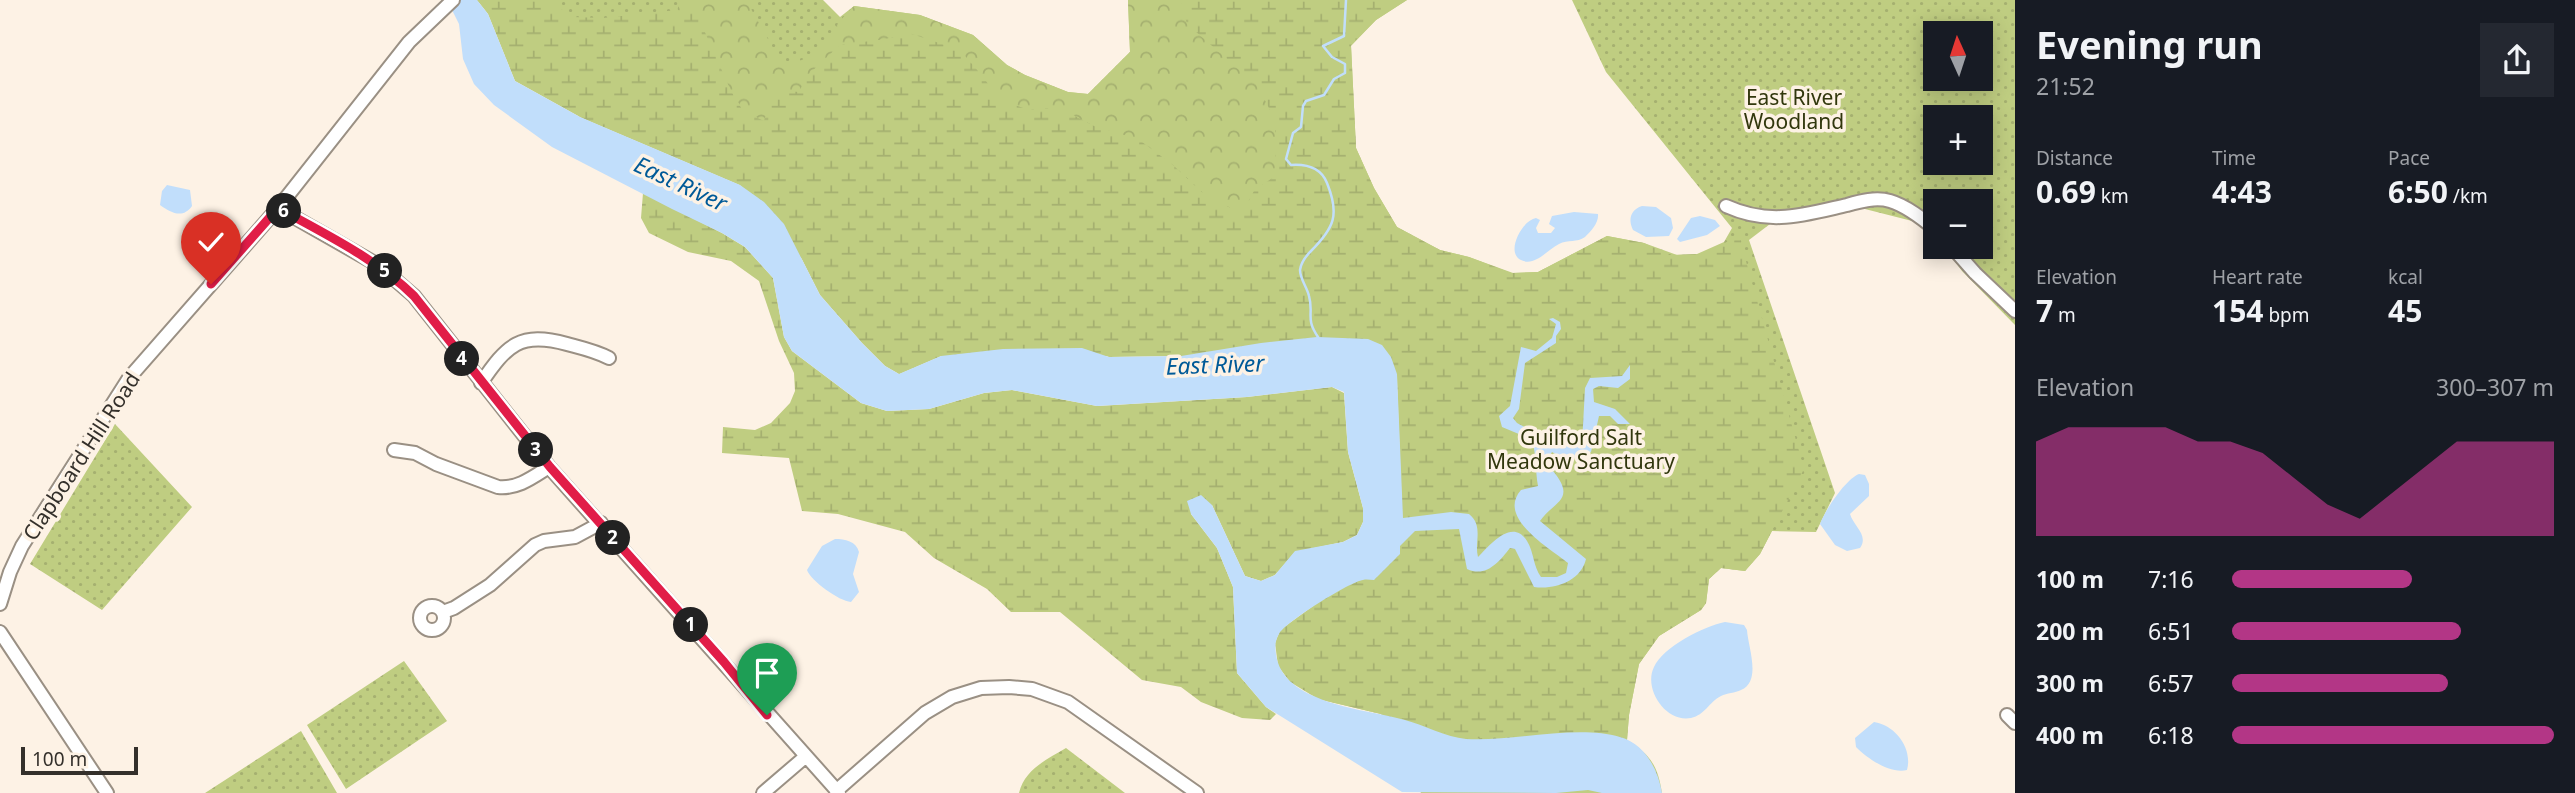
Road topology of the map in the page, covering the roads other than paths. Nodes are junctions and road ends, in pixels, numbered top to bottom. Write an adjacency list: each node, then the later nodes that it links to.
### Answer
1 (453, 0): 3 (street, Clapboard Hill Road)
2 (1726, 206): 4 (street)
3 (278, 208): 8 (street); 12 (street, Clapboard Hill Road)
4 (1923, 220)
5 (1963, 259): 6 (street)
6 (2015, 311)
7 (609, 358): 8 (street)
8 (481, 383): 10 (street)
9 (394, 450): 10 (street)
10 (550, 467): 11 (street)
11 (601, 523): 14 (street); 16 (street)
12 (5, 572): 13 (street, Clapboard Hill Road)
13 (0, 604)
14 (443, 612)
15 (0, 632): 18 (street)
16 (805, 757): 17 (street); 19 (street)
17 (837, 792): 20 (street)
18 (107, 793)
19 (763, 793)
20 (1197, 793)

